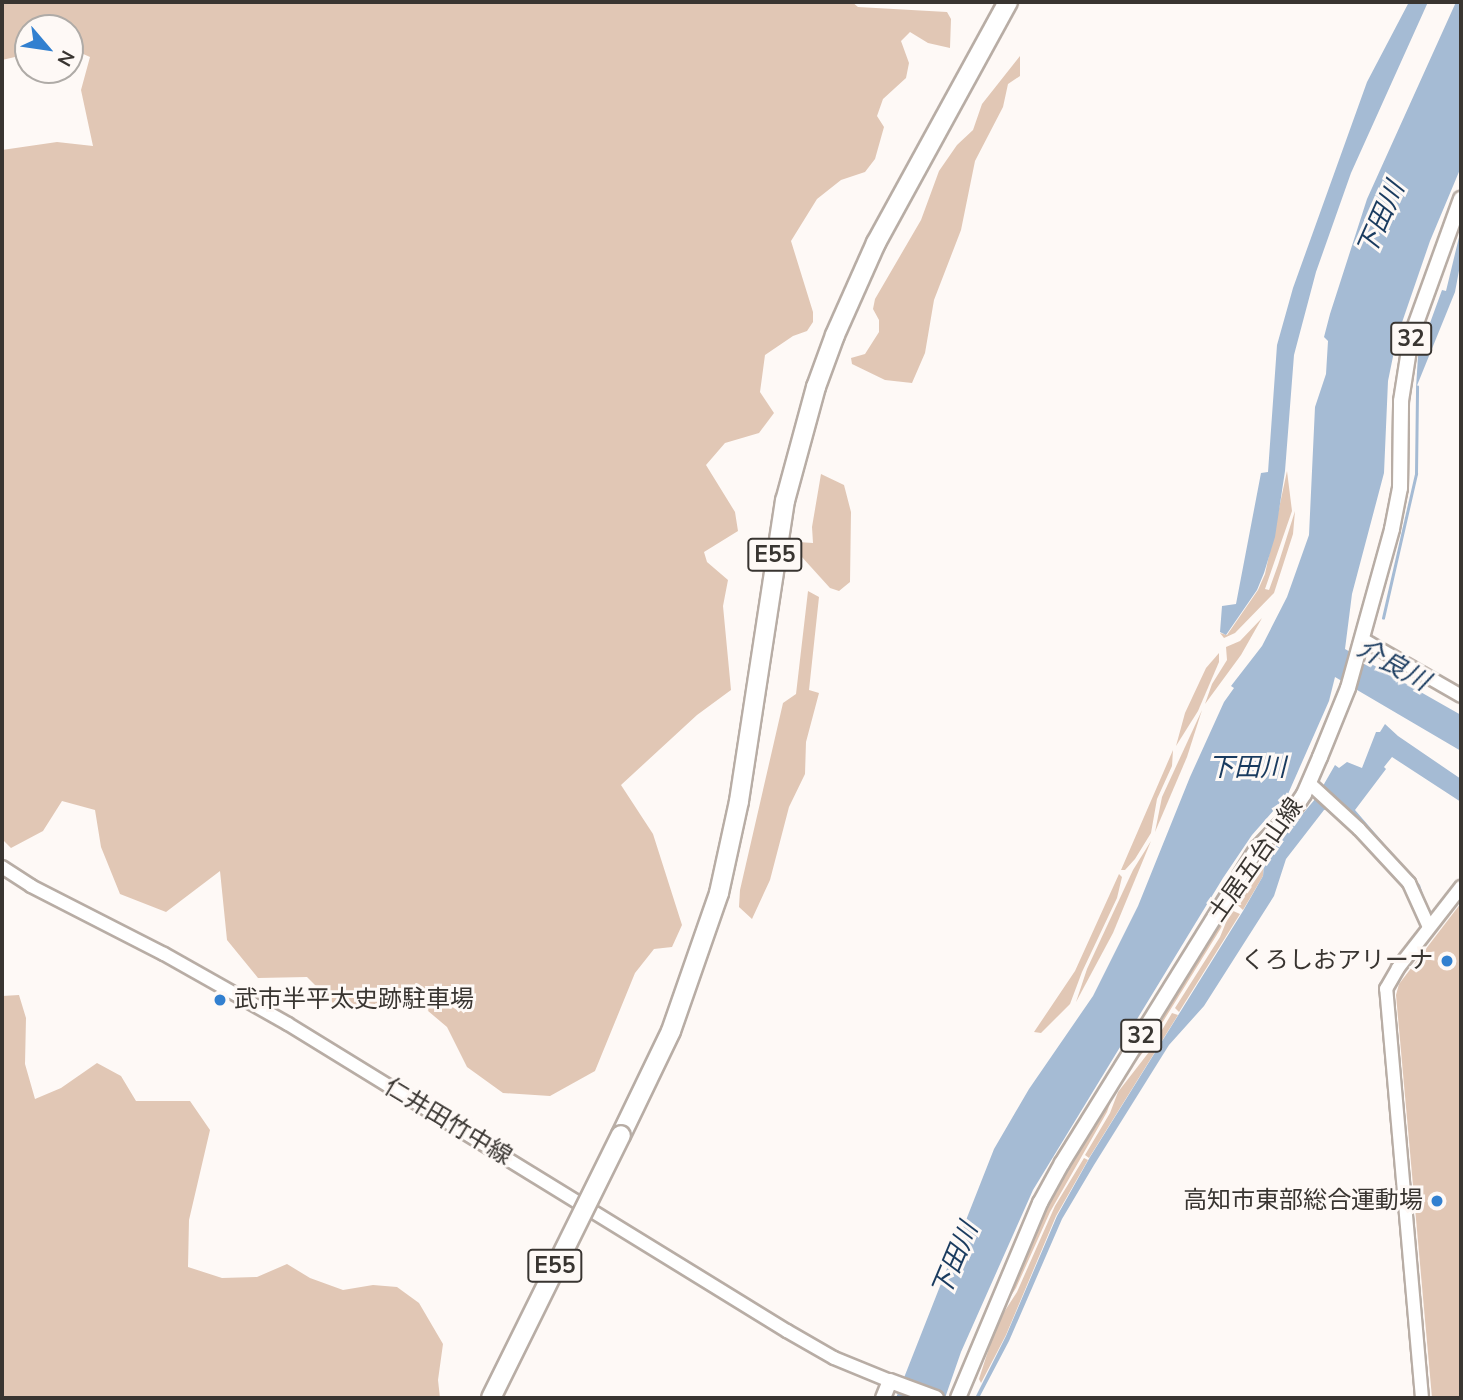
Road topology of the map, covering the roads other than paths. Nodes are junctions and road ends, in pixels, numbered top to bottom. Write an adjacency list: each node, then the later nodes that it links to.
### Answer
1 (1007, 2): 10 (highway, E55, bridge)
2 (1461, 198): 3 (main road, 土居五台山線 / 32)
3 (1361, 644): 4 (main road); 5 (main road, 土居五台山線 / 32)
4 (1461, 696)
5 (1312, 786): 8 (main road); 13 (main road, 土居五台山線 / 32)
6 (2, 867): 9 (main road, 仁井田竹中線)
7 (1461, 887): 8 (main road)
8 (1429, 927): 14 (main road)
9 (890, 1380): 11 (main road); 12 (main road)
10 (491, 1398)
11 (883, 1398)
12 (936, 1398)
13 (957, 1398)
14 (1422, 1398)

